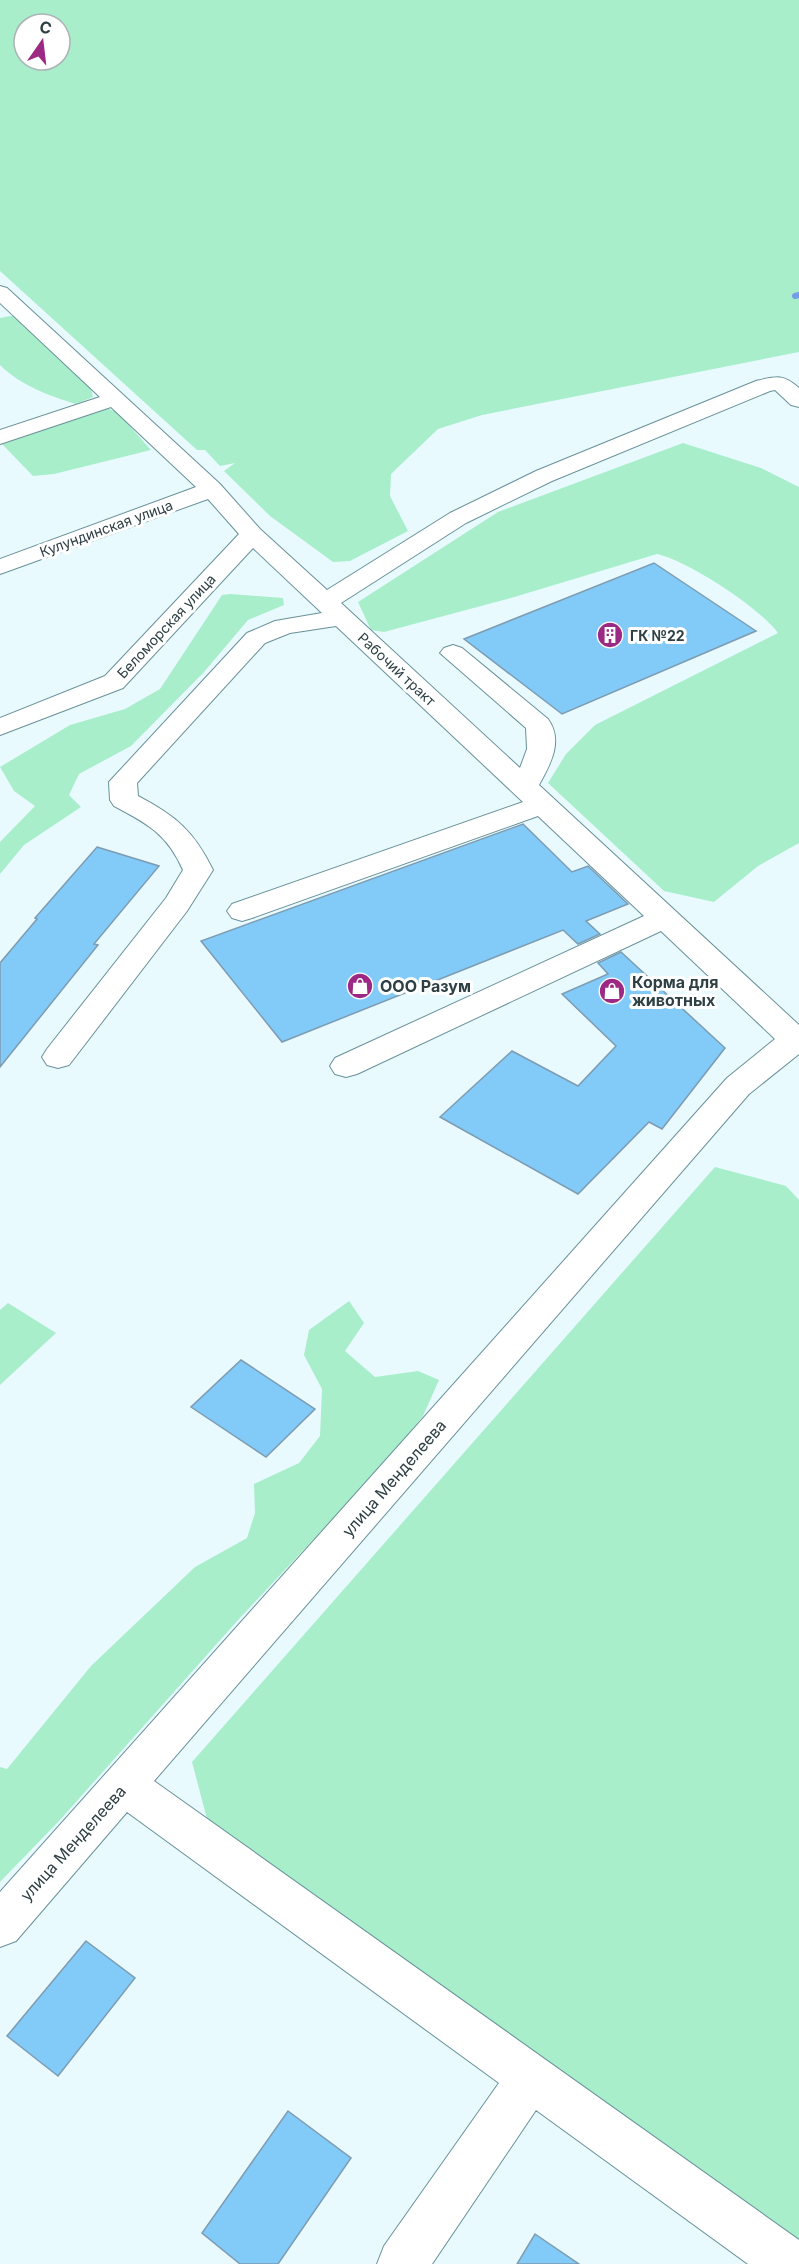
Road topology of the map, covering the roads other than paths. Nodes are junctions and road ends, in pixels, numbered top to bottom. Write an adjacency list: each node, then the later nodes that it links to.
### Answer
1 (6, 304): 2 (street, Рабочий тракт)
2 (115, 399): 4 (street); 5 (street, Рабочий тракт)
3 (799, 400): 8 (street)
4 (0, 437)
5 (212, 489): 6 (street, Рабочий тракт); 7 (street, Кулундинская улица)
6 (252, 534): 8 (street, Рабочий тракт); 10 (street, Беломорская улица)
7 (0, 567)
8 (334, 610): 11 (street, Рабочий тракт); 15 (street)
9 (453, 653): 11 (street)
10 (0, 727)
11 (533, 795): 12 (street); 13 (street, Рабочий тракт)
12 (242, 911)
13 (665, 918): 14 (street, Рабочий тракт); 16 (street)
14 (797, 1041): 17 (street, улица Менделеева)
15 (58, 1057)
16 (346, 1066)
17 (124, 1785): 18 (street, улица Менделеева); 19 (street)
18 (0, 1925)
19 (531, 2077): 20 (street); 21 (street)
20 (402, 2264)
21 (790, 2264)

